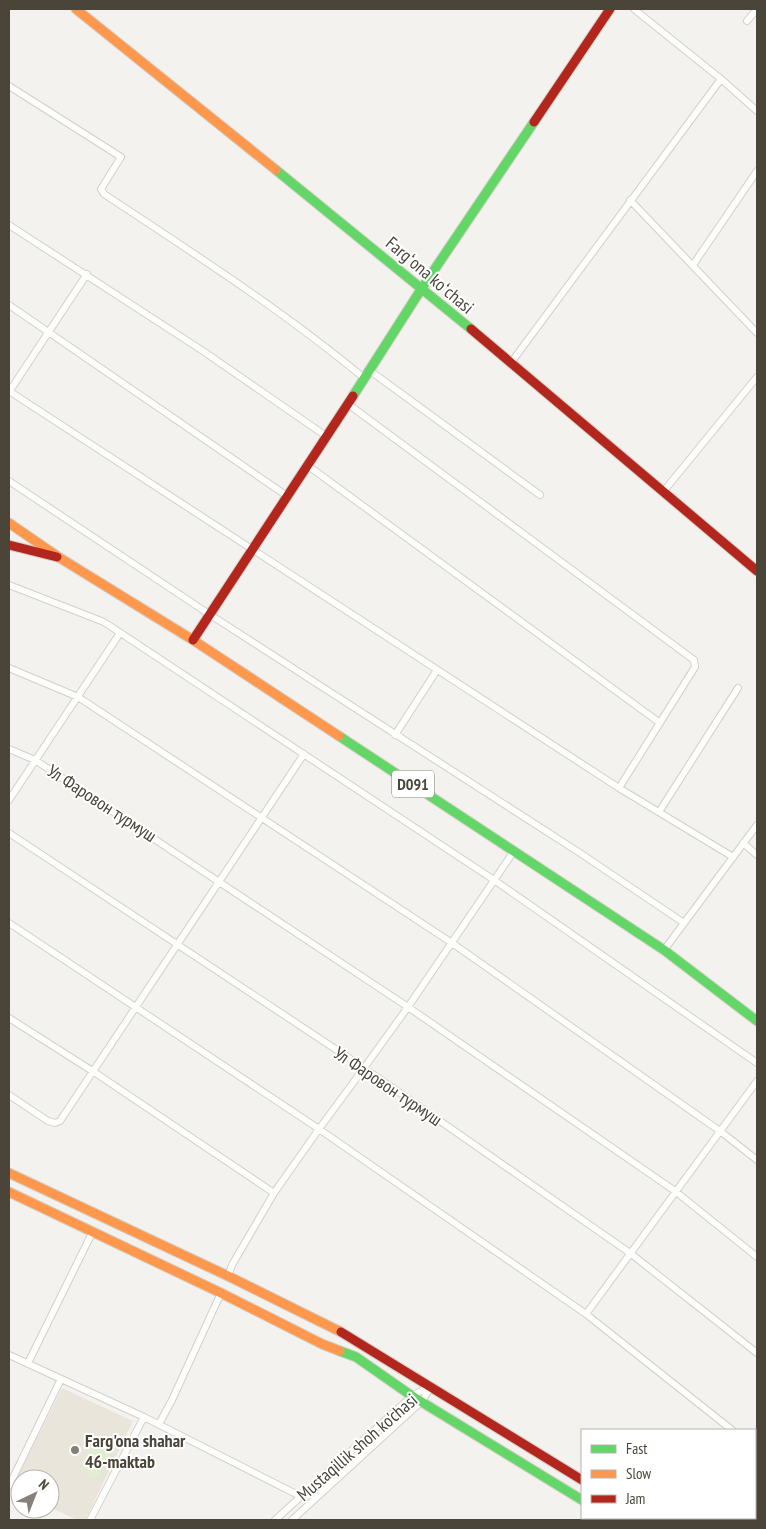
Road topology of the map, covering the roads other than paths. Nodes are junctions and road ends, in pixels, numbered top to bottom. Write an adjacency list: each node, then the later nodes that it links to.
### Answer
1 (76, 9): 14 (street, Fargʻona koʻchasi)
2 (610, 9): 14 (street)
3 (634, 9): 6 (street)
4 (757, 9): 5 (street)
5 (746, 21)
6 (720, 79): 8 (street); 10 (street)
7 (9, 86): 21 (street)
8 (757, 111)
9 (757, 171): 12 (street)
10 (630, 200): 12 (street); 18 (street)
11 (9, 225): 13 (street)
12 (693, 265): 17 (street)
13 (86, 274): 16 (street); 24 (street)
14 (422, 288): 18 (street, Fargʻona koʻchasi); 19 (street)
15 (9, 305): 16 (street)
16 (48, 332): 22 (street); 29 (street)
17 (757, 333)
18 (510, 364): 27 (street, Fargʻona koʻchasi)
19 (369, 370): 21 (street); 28 (street)
20 (757, 377): 27 (street)
21 (364, 378): 23 (street)
22 (9, 391): 32 (street)
23 (348, 404): 24 (street); 43 (street)
24 (326, 436): 25 (street)
25 (307, 465): 29 (street); 43 (street)
26 (9, 481): 36 (street)
27 (663, 492): 34 (street, Fargʻona koʻchasi)
28 (540, 495)
29 (287, 496): 32 (street)
30 (9, 523): 33 (street, D091)
31 (9, 545): 33 (street)
32 (251, 549): 36 (street); 40 (street)
33 (60, 558): 38 (street, D091)
34 (757, 571)
35 (9, 586): 37 (street)
36 (208, 614): 38 (street); 44 (street)
37 (120, 633): 42 (street); 46 (street)
38 (193, 640): 55 (street, D091)
39 (9, 668): 42 (street)
40 (437, 670): 44 (street); 48 (street)
41 (738, 688): 50 (street)
42 (78, 697): 47 (street); 51 (street)
43 (660, 723): 48 (street)
44 (395, 735): 61 (street)
45 (9, 749): 47 (street, Ул Фаровон турмуш)
46 (304, 754): 51 (street); 58 (street)
47 (36, 760): 49 (street); 59 (street, Ул Фаровон турмуш)
48 (619, 788): 50 (street)
49 (9, 800)
50 (659, 812): 57 (street)
51 (262, 818): 59 (street); 62 (street)
52 (757, 825): 54 (street)
53 (9, 833): 63 (street, Ул Фаровон турмуш)
54 (744, 843): 56 (street); 57 (street)
55 (514, 851): 58 (street); 64 (street, D091)
56 (757, 855)
57 (733, 858): 61 (street)
58 (494, 880): 62 (street); 69 (street)
59 (220, 881): 63 (street); 66 (street, Ул Фаровон турмуш)
60 (9, 923): 65 (street)
61 (684, 923): 64 (street)
62 (452, 943): 66 (street); 75 (street)
63 (178, 945): 65 (street); 70 (street, Ул Фаровон турмуш)
64 (664, 950): 68 (street, D091)
65 (136, 1006): 71 (street); 74 (street)
66 (408, 1006): 70 (street); 78 (street, Ул Фаровон турмуш)
67 (9, 1018): 71 (street)
68 (757, 1021)
69 (757, 1063)
70 (364, 1068): 74 (street); 82 (street, Ул Фаровон турмуш)
71 (94, 1072): 73 (street); 80 (street)
72 (757, 1081): 75 (street)
73 (9, 1095)
74 (318, 1129): 80 (street); 86 (street)
75 (720, 1131): 76 (street); 78 (street)
76 (757, 1160)
77 (9, 1173): 84 (street)
78 (675, 1191): 82 (street); 83 (street, Ул Фаровон турмуш)
79 (9, 1192): 81 (street)
80 (274, 1194): 84 (street)
81 (93, 1231): 85 (street); 89 (street)
82 (630, 1253): 86 (street); 87 (street, Ул Фаровон турмуш)
83 (757, 1257)
84 (228, 1276): 90 (street)
85 (220, 1293): 92 (street); 97 (street)
86 (586, 1314): 98 (street)
87 (757, 1353)
88 (9, 1354): 89 (street)
89 (28, 1363): 91 (street)
90 (402, 1369): 92 (street); 93 (street)
91 (60, 1379): 96 (street); 100 (street)
92 (387, 1379): 94 (street)
93 (431, 1386): 94 (street, Mustaqillik shoh ko'chasi); 95 (street, Mustaqillik shoh ko'chasi); 99 (street)
94 (412, 1396): 95 (street); 101 (street, Mustaqillik shoh ko'chasi)
95 (422, 1400): 102 (street); 105 (street, Mustaqillik shoh ko'chasi)
96 (144, 1417): 97 (street); 103 (street)
97 (159, 1424): 101 (street)
98 (731, 1429)
99 (581, 1479)
100 (9, 1486)
101 (300, 1496): 104 (street, Mustaqillik shoh ko'chasi)
102 (581, 1499)
103 (90, 1520)
104 (275, 1520)
105 (292, 1520)

